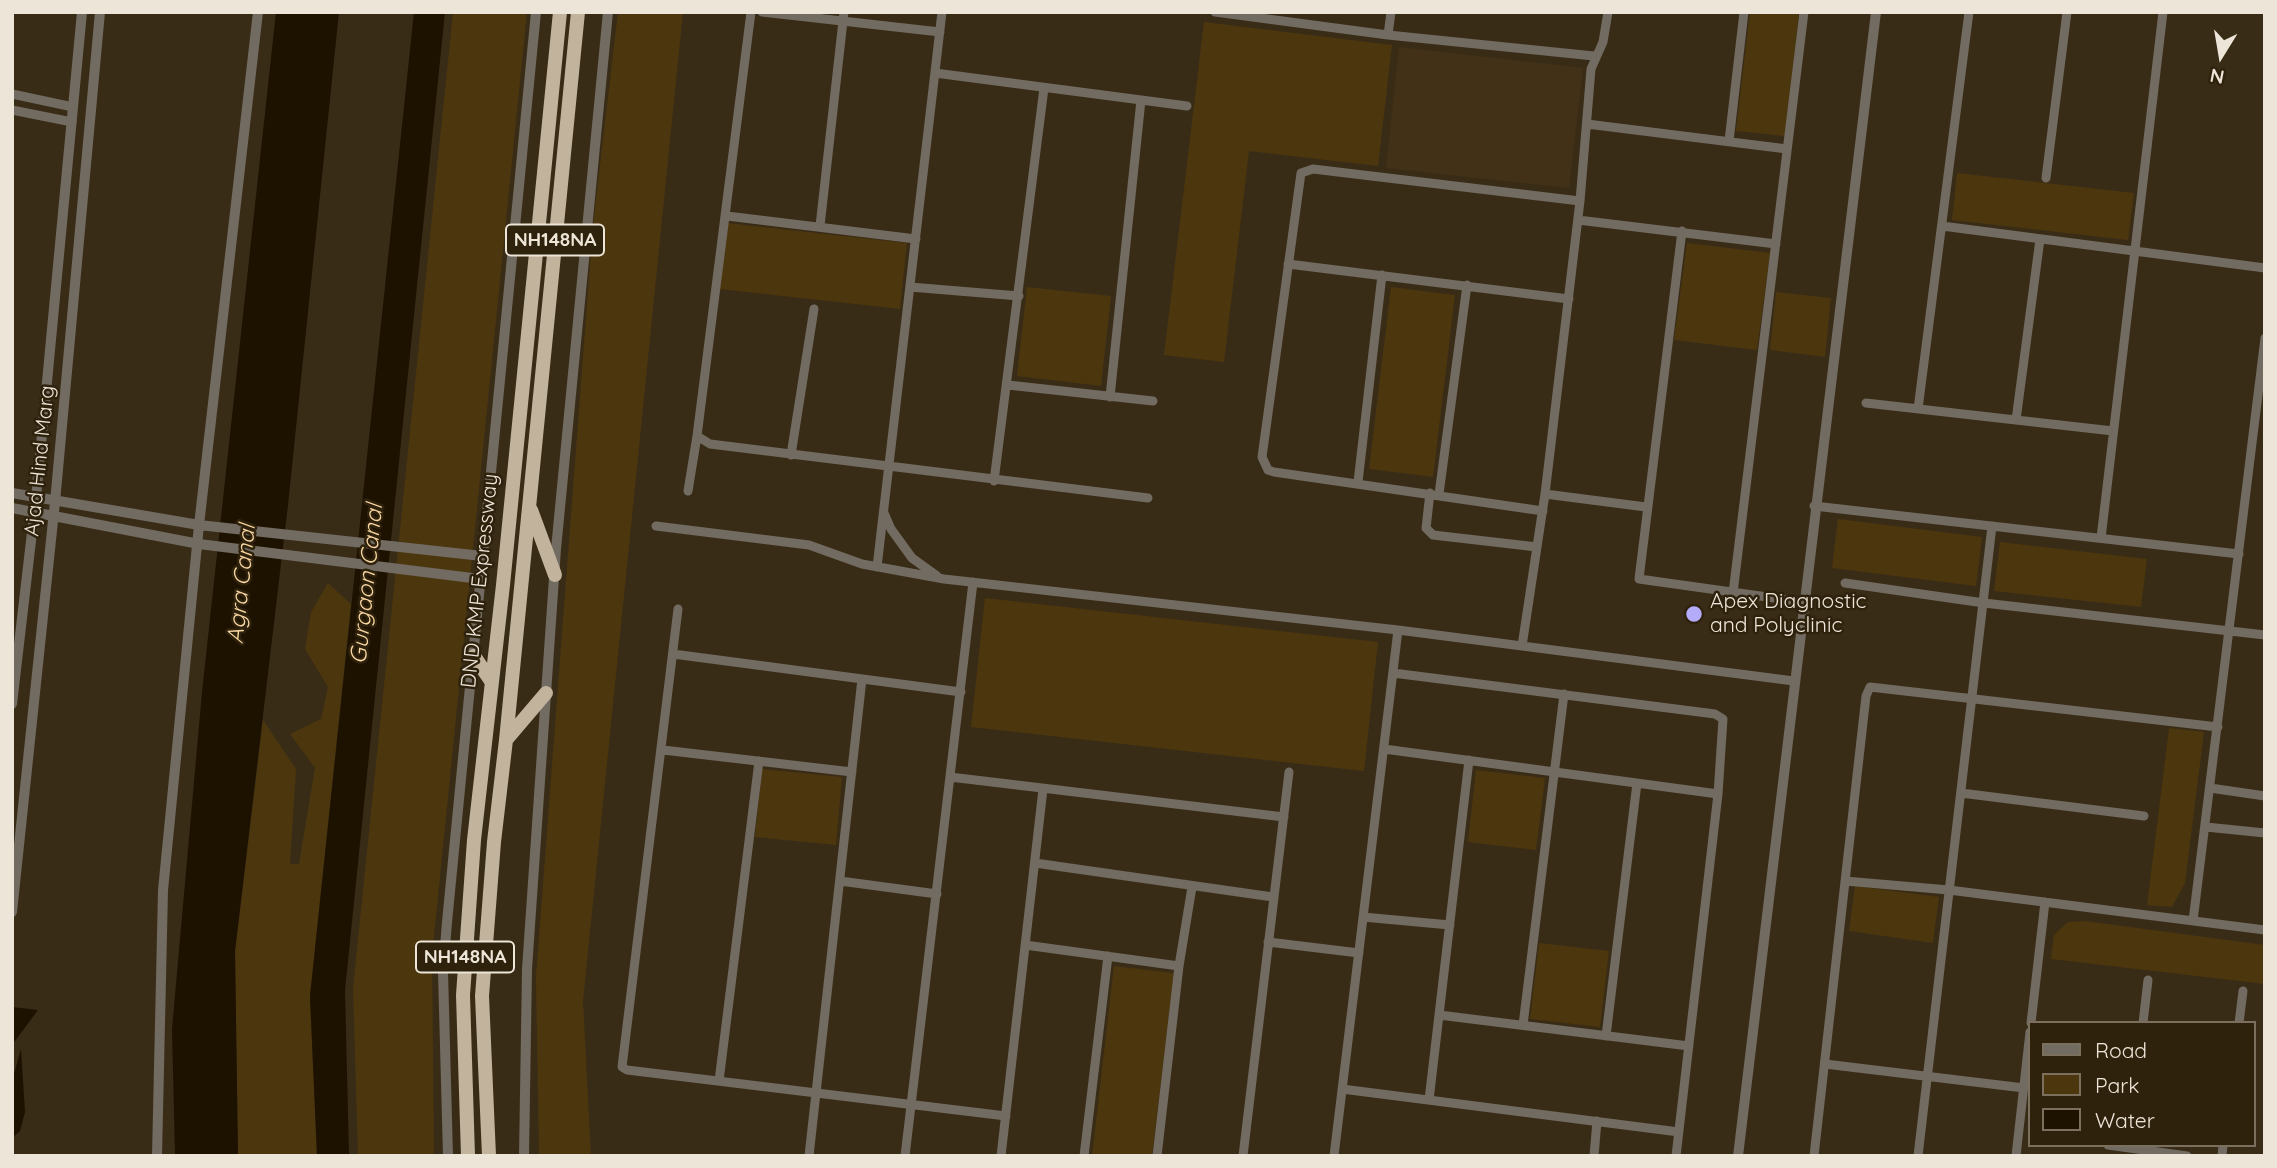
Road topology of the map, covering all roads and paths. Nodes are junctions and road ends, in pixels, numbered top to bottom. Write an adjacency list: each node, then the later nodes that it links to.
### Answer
1 (82, 12): 28 (street)
2 (100, 12): 73 (street, Ajad Hind Marg)
3 (258, 12): 82 (street)
4 (536, 12): 90 (street)
5 (560, 12): 110 (highway, DND KMP Expressway / NH148NA)
6 (578, 12): 74 (highway, DND KMP Expressway / NH148NA)
7 (608, 12): 93 (street)
8 (751, 12): 37 (street)
9 (762, 12): 20 (street)
10 (942, 12): 21 (street)
11 (1216, 12): 22 (street)
12 (1391, 12): 22 (street)
13 (1608, 12): 23 (street)
14 (1744, 12): 33 (street)
15 (1804, 12): 34 (street)
16 (1876, 12): 75 (street)
17 (1969, 12): 40 (street)
18 (2067, 12): 35 (street)
19 (2163, 12): 45 (street)
20 (844, 16): 21 (street); 39 (street)
21 (940, 32): 24 (street)
22 (1388, 35): 23 (street)
23 (1594, 56): 32 (street)
24 (935, 73): 25 (street); 42 (street)
25 (1044, 88): 27 (street); 51 (street)
26 (12, 94): 28 (street)
27 (1141, 100): 29 (street); 56 (street)
28 (73, 107): 31 (street)
29 (1187, 107)
30 (12, 110): 31 (street)
31 (72, 122): 71 (street)
32 (1587, 124): 33 (street); 36 (street)
33 (1729, 141): 34 (street)
34 (1787, 149): 44 (street)
35 (2046, 178)
36 (1580, 201): 38 (street); 46 (street)
37 (727, 216): 39 (street); 62 (street)
38 (1578, 220): 41 (street); 52 (street)
39 (820, 226): 42 (street)
40 (1942, 226): 43 (street); 59 (street)
41 (1682, 231): 44 (street); 76 (street)
42 (916, 239): 50 (street)
43 (2040, 239): 45 (street); 60 (street)
44 (1776, 244): 98 (street)
45 (2135, 251): 47 (street); 61 (street)
46 (1288, 264): 48 (street); 66 (street)
47 (2265, 268)
48 (1382, 275): 49 (street); 66 (street)
49 (1468, 285): 52 (street); 69 (street)
50 (910, 287): 51 (street); 64 (street)
51 (1019, 296): 55 (street)
52 (1569, 299): 70 (street)
53 (814, 309): 63 (street)
54 (2265, 338): 89 (street)
55 (1008, 385): 56 (street); 65 (street)
56 (1110, 397): 57 (street)
57 (1153, 401)
58 (1866, 403): 59 (street)
59 (1918, 409): 60 (street)
60 (2016, 420): 61 (street)
61 (2113, 431): 85 (street)
62 (697, 436): 63 (street); 67 (street)
63 (791, 455): 64 (street)
64 (888, 466): 65 (street); 80 (street)
65 (994, 481): 72 (street)
66 (1358, 482): 69 (street)
67 (688, 491)
68 (12, 493): 71 (street)
69 (1435, 493): 78 (street); 88 (street)
70 (1545, 494): 76 (street); 78 (street)
71 (36, 498): 73 (street); 79 (street)
72 (1148, 498)
73 (55, 502): 81 (street, Ajad Hind Marg); 82 (street)
74 (529, 506): 93 (highway); 118 (highway, DND KMP Expressway / NH148NA)
75 (1814, 506): 84 (street); 99 (street)
76 (1646, 507): 98 (street)
77 (12, 508): 79 (street)
78 (1543, 511): 88 (street)
79 (34, 512): 81 (street); 116 (street)
80 (883, 512): 92 (street); 95 (street)
81 (54, 516): 87 (street); 145 (street, Ajad Hind Marg)
82 (199, 524): 86 (street); 87 (street)
83 (656, 526): 92 (street)
84 (1992, 526): 85 (street); 100 (street)
85 (2101, 538): 89 (street)
86 (308, 539): 90 (street); 91 (street)
87 (199, 544): 91 (street); 179 (street)
88 (1537, 547): 105 (street)
89 (2239, 554): 103 (street)
90 (482, 556): 94 (street)
91 (304, 558): 94 (street)
92 (877, 567): 95 (street)
93 (555, 575): 113 (street)
94 (480, 579): 107 (street)
95 (944, 579): 96 (street)
96 (973, 582): 102 (street); 112 (street)
97 (1845, 583): 100 (street)
98 (1734, 593): 99 (street)
99 (1803, 602): 111 (street)
100 (1984, 603): 103 (street); 115 (street)
101 (678, 609): 106 (street)
102 (1398, 630): 105 (street); 108 (street)
103 (2229, 632): 104 (street); 117 (street)
104 (2265, 635)
105 (1522, 646): 111 (street)
106 (673, 654): 109 (street); 120 (street)
107 (474, 656): 110 (highway); 180 (street)
108 (1393, 673): 114 (street); 119 (street)
109 (862, 679): 112 (street); 123 (street)
110 (491, 681): 181 (highway, DND KMP Expressway / NH148NA)
111 (1794, 681): 193 (street)
112 (961, 692): 126 (street)
113 (546, 694): 118 (highway); 183 (street)
114 (1564, 694): 125 (street); 131 (street)
115 (1972, 697): 117 (street); 130 (street); 139 (street)
116 (12, 704)
117 (2218, 727): 128 (street)
118 (506, 740): 182 (highway, DND KMP Expressway / NH148NA)
119 (1384, 749): 121 (street); 146 (street)
120 (663, 750): 122 (street); 167 (street)
121 (1469, 760): 125 (street); 148 (street)
122 (759, 761): 123 (street); 167 (street)
123 (852, 772): 138 (street)
124 (1289, 772): 134 (street)
125 (1554, 772): 127 (street); 161 (street)
126 (950, 777): 129 (street); 142 (street)
127 (1637, 783): 131 (street); 162 (street)
128 (2210, 788): 132 (street); 135 (street)
129 (1043, 789): 134 (street); 137 (street)
130 (1961, 793): 133 (street); 141 (street)
131 (1718, 794): 163 (street)
132 (2265, 796)
133 (2144, 816)
134 (1284, 817): 143 (street)
135 (2206, 827): 136 (street); 147 (street)
136 (2265, 833)
137 (1035, 863): 140 (street); 151 (street)
138 (840, 881): 142 (street); 170 (street)
139 (1845, 881): 141 (street); 165 (street)
140 (1192, 887): 143 (street); 154 (street)
141 (1949, 890): 144 (street); 166 (street)
142 (937, 894): 172 (street)
143 (1273, 897): 150 (street)
144 (2045, 902): 147 (street); 158 (street)
145 (12, 912)
146 (1363, 917): 148 (street); 152 (street)
147 (2193, 921): 149 (street)
148 (1450, 925): 157 (street)
149 (2265, 930)
150 (1268, 942): 152 (street); 189 (street)
151 (1026, 945): 153 (street); 173 (street)
152 (1359, 953): 169 (street)
153 (1108, 956): 154 (street); 187 (street)
154 (1179, 966): 188 (street)
155 (2148, 981): 159 (street)
156 (2243, 991): 160 (street)
157 (1439, 1015): 161 (street); 171 (street)
158 (2031, 1021)
159 (2143, 1021)
160 (2239, 1021)
161 (1523, 1025): 162 (street)
162 (1606, 1035): 163 (street)
163 (1689, 1046): 175 (street)
164 (2028, 1051): 168 (street)
165 (1825, 1065): 166 (street); 194 (street)
166 (1927, 1076): 168 (street); 195 (street)
167 (719, 1081): 170 (street)
168 (2024, 1088): 176 (street)
169 (1342, 1089): 171 (street); 190 (street)
170 (816, 1093): 172 (street); 184 (street)
171 (1429, 1100): 174 (street)
172 (912, 1105): 173 (street); 185 (street)
173 (1006, 1116): 186 (street)
174 (1597, 1121): 175 (street); 191 (street)
175 (1679, 1132): 192 (street)
176 (2018, 1136): 177 (street); 196 (street)
177 (2028, 1137)
178 (2127, 1149): 197 (street)
179 (157, 1156)
180 (448, 1156)
181 (468, 1156)
182 (489, 1156)
183 (524, 1156)
184 (809, 1156)
185 (905, 1156)
186 (1001, 1156)
187 (1084, 1156)
188 (1157, 1156)
189 (1242, 1156)
190 (1334, 1156)
191 (1594, 1156)
192 (1676, 1156)
193 (1738, 1156)
194 (1814, 1156)
195 (1917, 1156)
196 (2016, 1156)
197 (2187, 1156)

